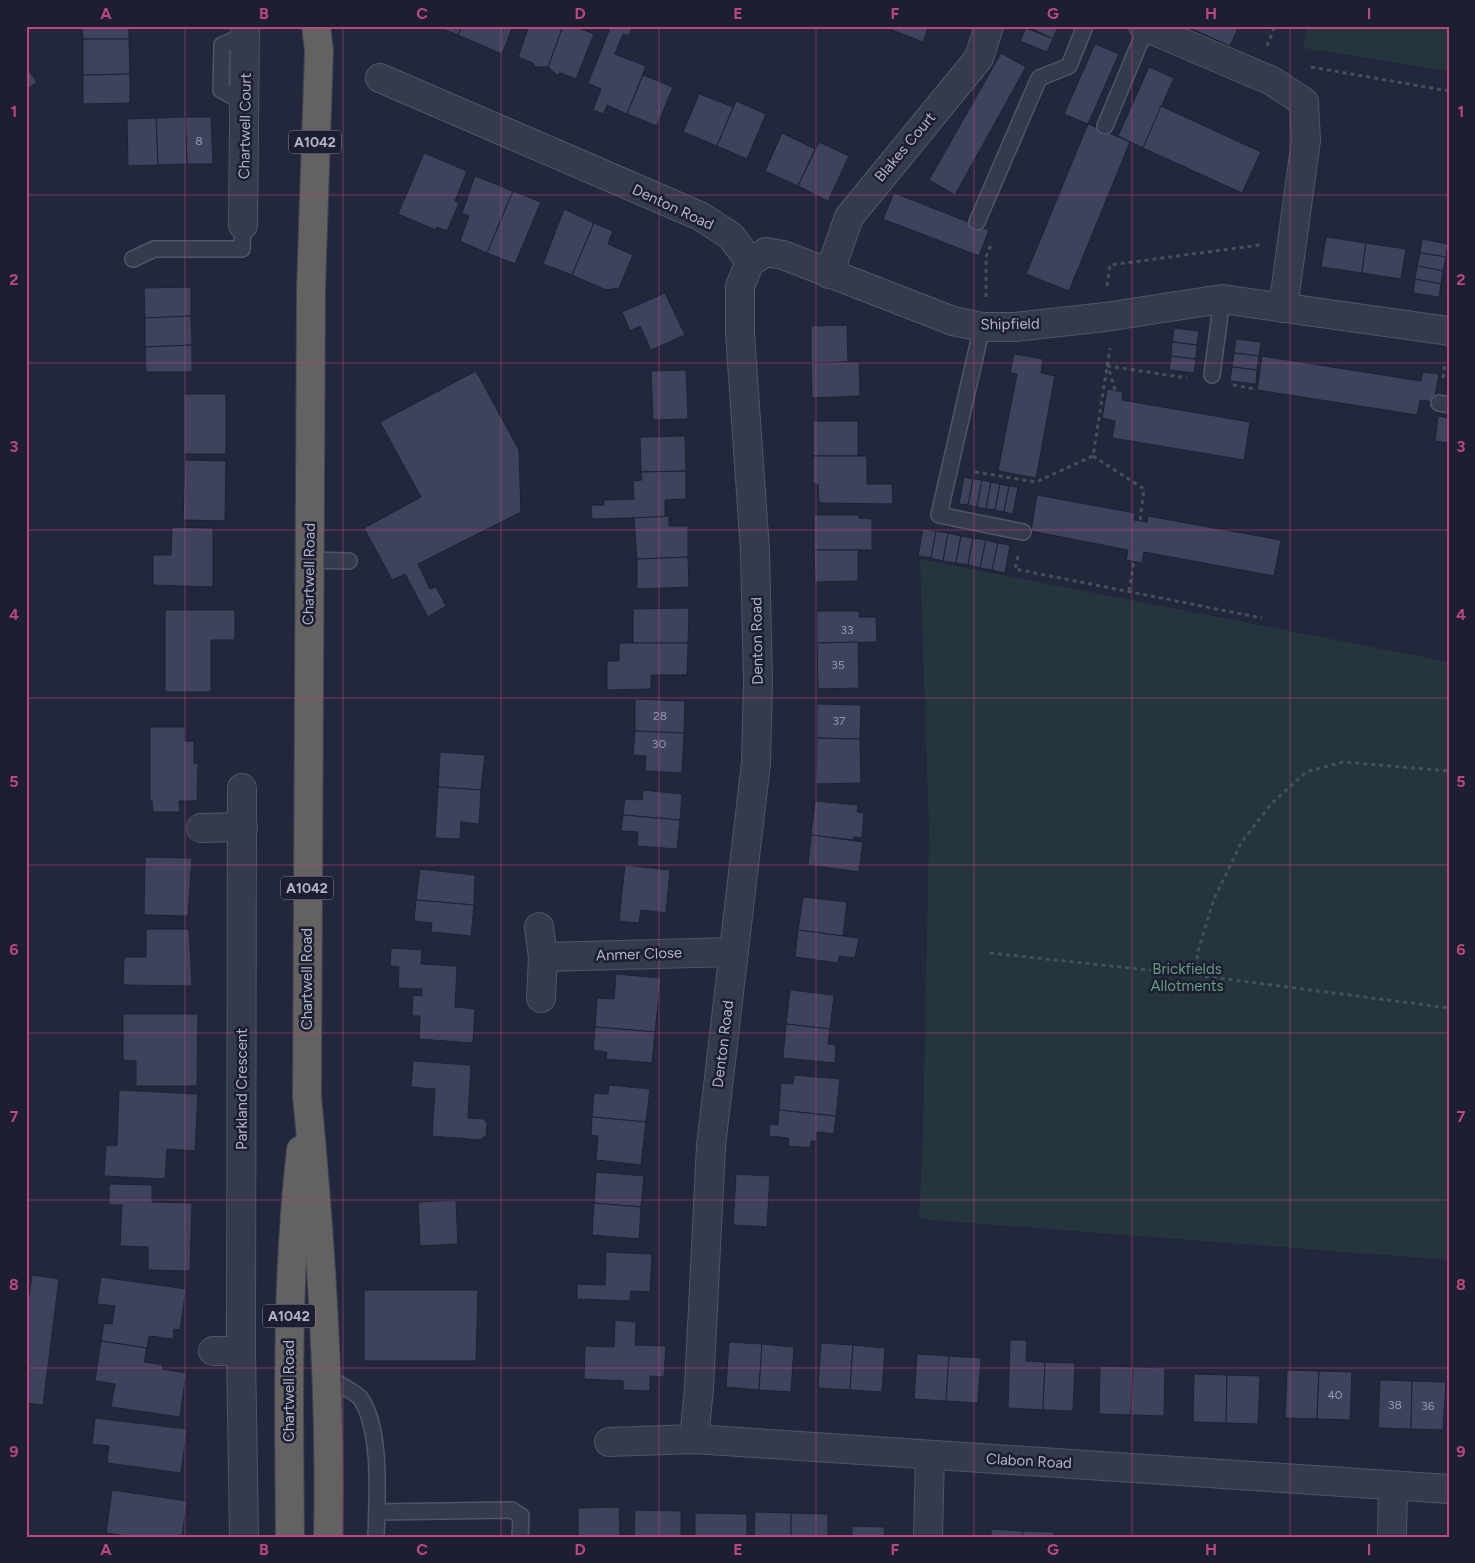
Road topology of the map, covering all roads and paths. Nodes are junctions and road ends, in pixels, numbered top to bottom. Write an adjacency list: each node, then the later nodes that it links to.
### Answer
1 (989, 26): 17 (street, Blakes Court)
2 (1085, 26): 12 (lane)
3 (1145, 27): 11 (lane); 14 (street)
4 (246, 30): 13 (street, Chartwell Court)
5 (321, 35): 35 (highway, Chartwell Road / A1042)
6 (1267, 46): 7 (path)
7 (1274, 50)
8 (1305, 64): 10 (path)
9 (380, 78): 16 (street, Denton Road)
10 (1449, 91)
11 (1105, 126)
12 (978, 220): 21 (path)
13 (243, 225): 15 (lane)
14 (1291, 245): 19 (street); 20 (path)
15 (133, 260)
16 (750, 262): 17 (street, Shipfield); 45 (street, Denton Road)
17 (828, 274): 21 (street, Shipfield)
18 (1222, 299): 19 (street, Shipfield); 20 (street, Shipfield); 24 (lane)
19 (1282, 308): 22 (street, Shipfield)
20 (1105, 317): 21 (street, Shipfield); 23 (path)
21 (982, 327): 31 (lane)
22 (1447, 344): 29 (path)
23 (1108, 366): 25 (path); 28 (path); 30 (path)
24 (1212, 375)
25 (1196, 380)
26 (1225, 384): 27 (path)
27 (1255, 388)
28 (1115, 390)
29 (1444, 404)
30 (1093, 456): 31 (path); 32 (path)
31 (950, 468): 33 (lane)
32 (1140, 521)
33 (1023, 532)
34 (1018, 555): 38 (path)
35 (309, 560): 36 (lane); 51 (highway, Chartwell Road / A1042)
36 (349, 561)
37 (1134, 561): 38 (path)
38 (1129, 591): 39 (path)
39 (1262, 618)
40 (1449, 771): 48 (path)
41 (242, 788): 42 (street, Parkland Crescent)
42 (242, 827): 43 (street); 53 (street, Parkland Crescent)
43 (201, 828)
44 (539, 927): 47 (street)
45 (734, 952): 47 (street, Anmer Close); 55 (street, Denton Road)
46 (990, 952): 48 (path)
47 (543, 957): 49 (street)
48 (1195, 975): 50 (path)
49 (541, 998)
50 (1449, 1008)
51 (307, 1096): 54 (highway, Chartwell Road / A1042); 62 (highway, Chartwell Road / A1042)
52 (213, 1351): 53 (street)
53 (241, 1351): 61 (street, Parkland Crescent)
54 (325, 1376): 60 (lane); 63 (highway, Chartwell Road / A1042)
55 (694, 1438): 56 (street, Clabon Road); 57 (street, Clabon Road)
56 (609, 1442)
57 (930, 1455): 58 (street, Clabon Road); 66 (street)
58 (1392, 1486): 59 (street, Clabon Road); 67 (street)
59 (1449, 1489)
60 (377, 1512): 64 (lane); 65 (lane)
61 (244, 1537)
62 (290, 1537)
63 (328, 1537)
64 (376, 1537)
65 (520, 1537)
66 (928, 1537)
67 (1392, 1537)

